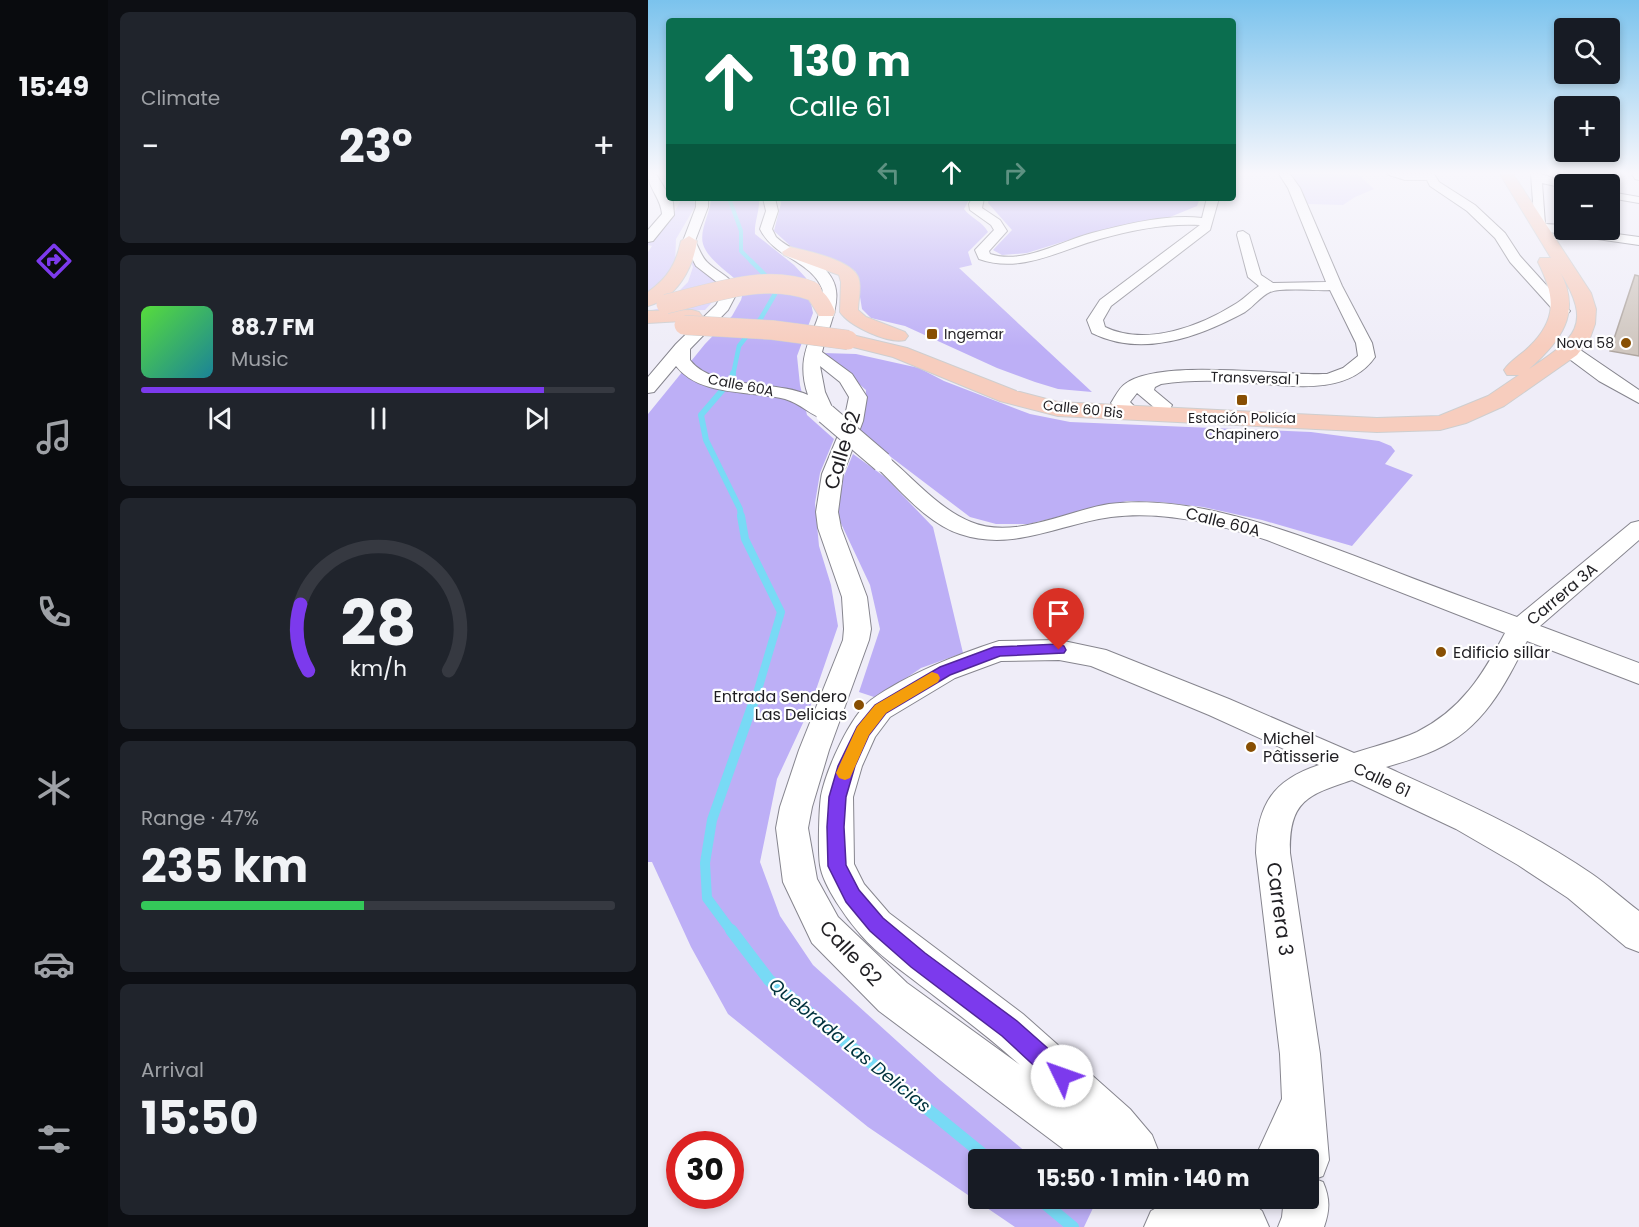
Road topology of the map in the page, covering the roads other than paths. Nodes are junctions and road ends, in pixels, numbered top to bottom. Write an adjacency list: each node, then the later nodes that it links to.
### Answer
1 (693, 231): 13 (street)
2 (768, 231): 14 (street, Calle 60A)
3 (1001, 231): 4 (street)
4 (1125, 231)
5 (1196, 231): 16 (street)
6 (1312, 231): 15 (street)
7 (1495, 231): 18 (street)
8 (1528, 231): 18 (main road)
9 (1542, 231): 24 (main road)
10 (1244, 235): 16 (street)
11 (1620, 237): 12 (street)
12 (1639, 240)
13 (689, 241): 17 (main road); 25 (street)
14 (790, 252): 19 (street, Calle 60A); 26 (main road)
15 (1335, 286): 16 (street); 28 (street, Transversal 1)
16 (1270, 287)
17 (654, 304): 19 (main road, bridge)
18 (1562, 311): 33 (main road, Calle 60 Bis)
19 (826, 312): 27 (street, Calle 60A)
20 (648, 317): 21 (main road, Calle 60 Bis)
21 (688, 321): 22 (main road, Calle 60 Bis); 23 (main road, Calle 60 Bis, bridge)
22 (648, 326)
23 (852, 337): 26 (main road, Calle 60 Bis); 32 (main road, Calle 60 Bis)
24 (1570, 351): 31 (street); 32 (main road, Calle 60 Bis)
25 (681, 356): 29 (street); 30 (street, Calle 60A)
26 (942, 357): 32 (main road, Calle 60 Bis)
27 (811, 358): 30 (street); 34 (street, Calle 60A); 41 (street, Calle 62)
28 (1158, 378): 32 (street, Transversal 1); 33 (street)
29 (648, 388)
30 (753, 389): 34 (street, Calle 60A)
31 (1639, 398)
32 (1127, 403): 33 (main road, Calle 60 Bis)
33 (1163, 405)
34 (826, 414): 36 (street, Calle 60A, bridge)
35 (1639, 528): 36 (street, Carrera 3A)
36 (1521, 628): 37 (street, Calle 60A); 38 (street, Carrera 3A)
37 (1639, 674)
38 (1353, 766): 39 (street, Calle 61); 40 (street, Carrera 3); 42 (street, Calle 61)
39 (1639, 934)
40 (1304, 1096): 43 (street, Carrera 3); 44 (street, Carrera 3)
41 (1099, 1149)
42 (1136, 1149)
43 (1283, 1149)
44 (1306, 1149)
45 (1213, 1209): 47 (street)
46 (1306, 1209): 48 (street)
47 (1167, 1227)
48 (1301, 1227)

